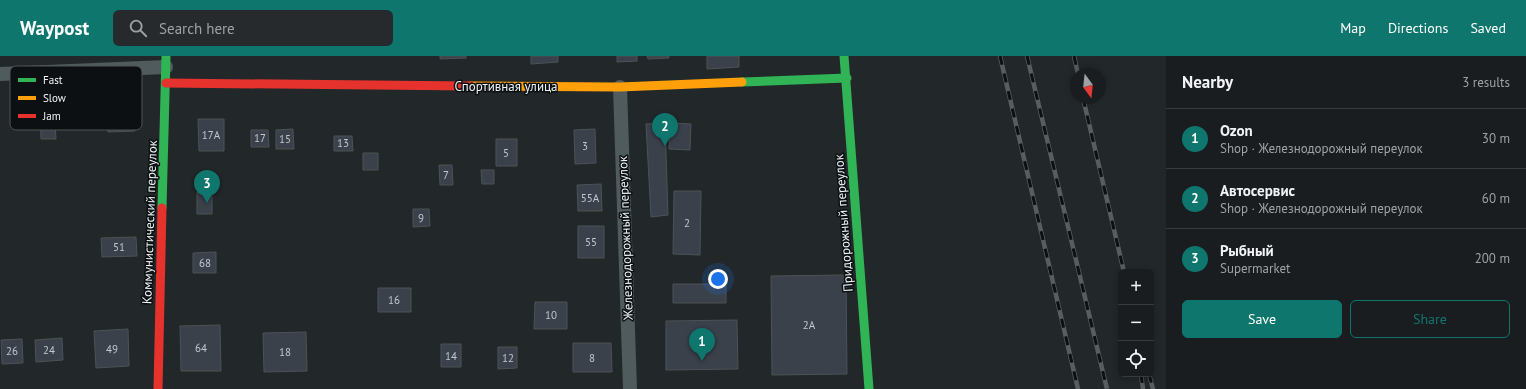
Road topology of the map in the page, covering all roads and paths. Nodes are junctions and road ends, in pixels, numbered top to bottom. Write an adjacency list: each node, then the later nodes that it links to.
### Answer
1 (844, 56): 6 (street, Придорожный переулок)
2 (166, 61): 3 (street); 7 (street, Коммунистический переулок)
3 (102, 66)
4 (10, 73): 5 (street)
5 (0, 74)
6 (847, 78): 8 (street, Спортивная улица); 11 (street, Придорожный переулок)
7 (166, 84): 8 (street, Спортивная улица); 9 (street, Коммунистический переулок)
8 (620, 87): 10 (street, Железнодорожный переулок)
9 (158, 389)
10 (630, 389)
11 (869, 389)

